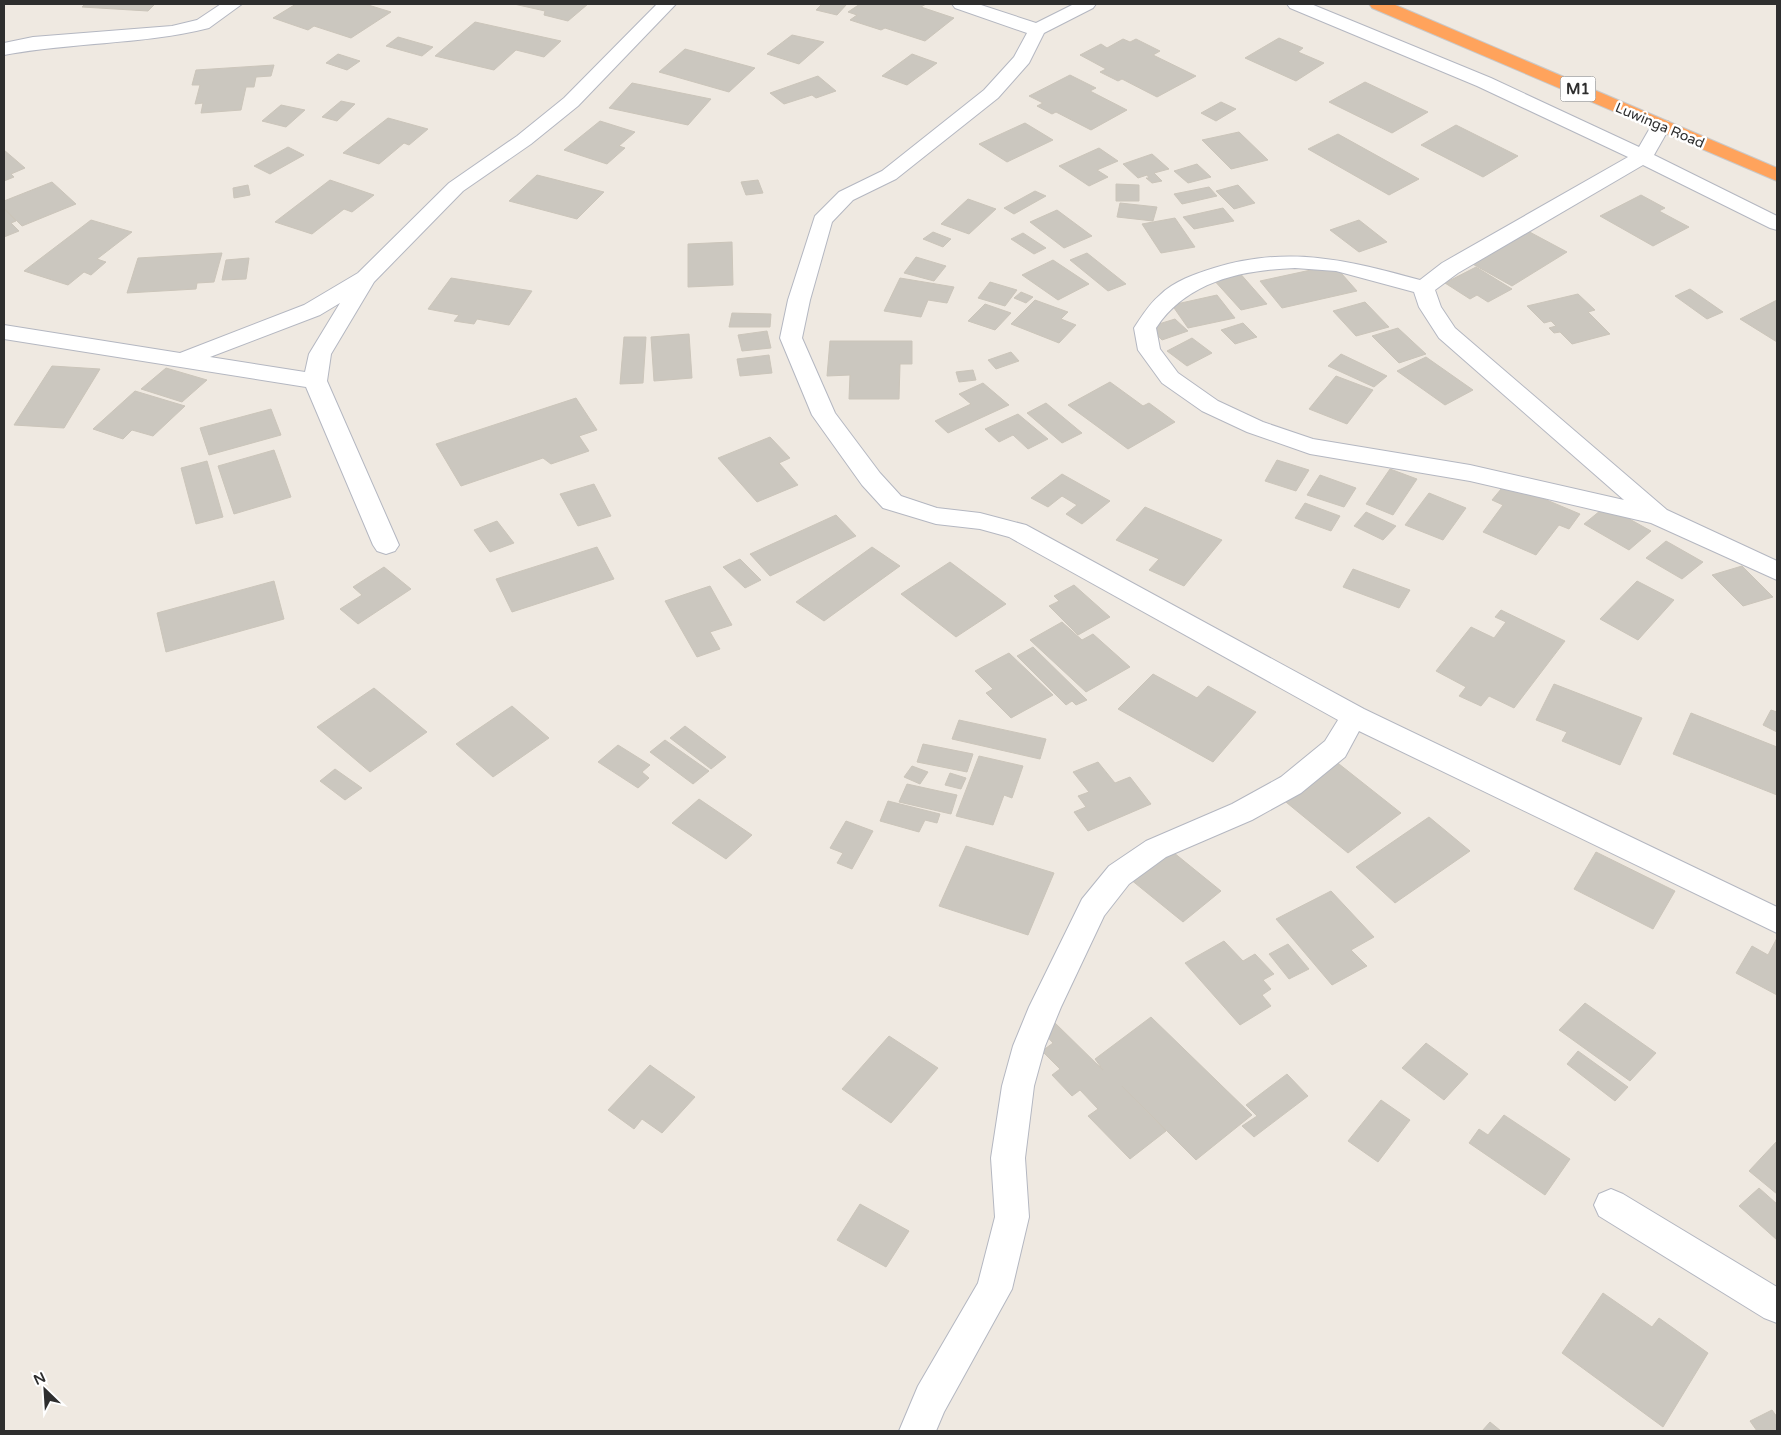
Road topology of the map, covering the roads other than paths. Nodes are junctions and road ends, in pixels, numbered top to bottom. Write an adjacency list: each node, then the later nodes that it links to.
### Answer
1 (233, 4): 8 (street)
2 (667, 4): 13 (street)
3 (961, 4): 7 (street)
4 (1087, 4): 7 (street)
5 (1296, 4): 10 (street)
6 (1378, 4): 9 (highway, Luwinga Road / M1)
7 (1037, 30): 21 (street)
8 (4, 49)
9 (1660, 125): 10 (street); 11 (highway, Luwinga Road / M1)
10 (1643, 157): 12 (street); 14 (street)
11 (1777, 175)
12 (1777, 224)
13 (366, 278): 16 (street); 17 (street)
14 (1424, 288): 18 (street); 18 (street)
15 (4, 332): 16 (street)
16 (185, 359): 17 (street)
17 (315, 381): 19 (street)
18 (1658, 516): 20 (street)
19 (386, 545)
20 (1777, 571)
21 (1354, 716): 22 (street); 25 (street)
22 (1777, 921)
23 (1611, 1205): 24 (street)
24 (1777, 1306)
25 (917, 1431)

